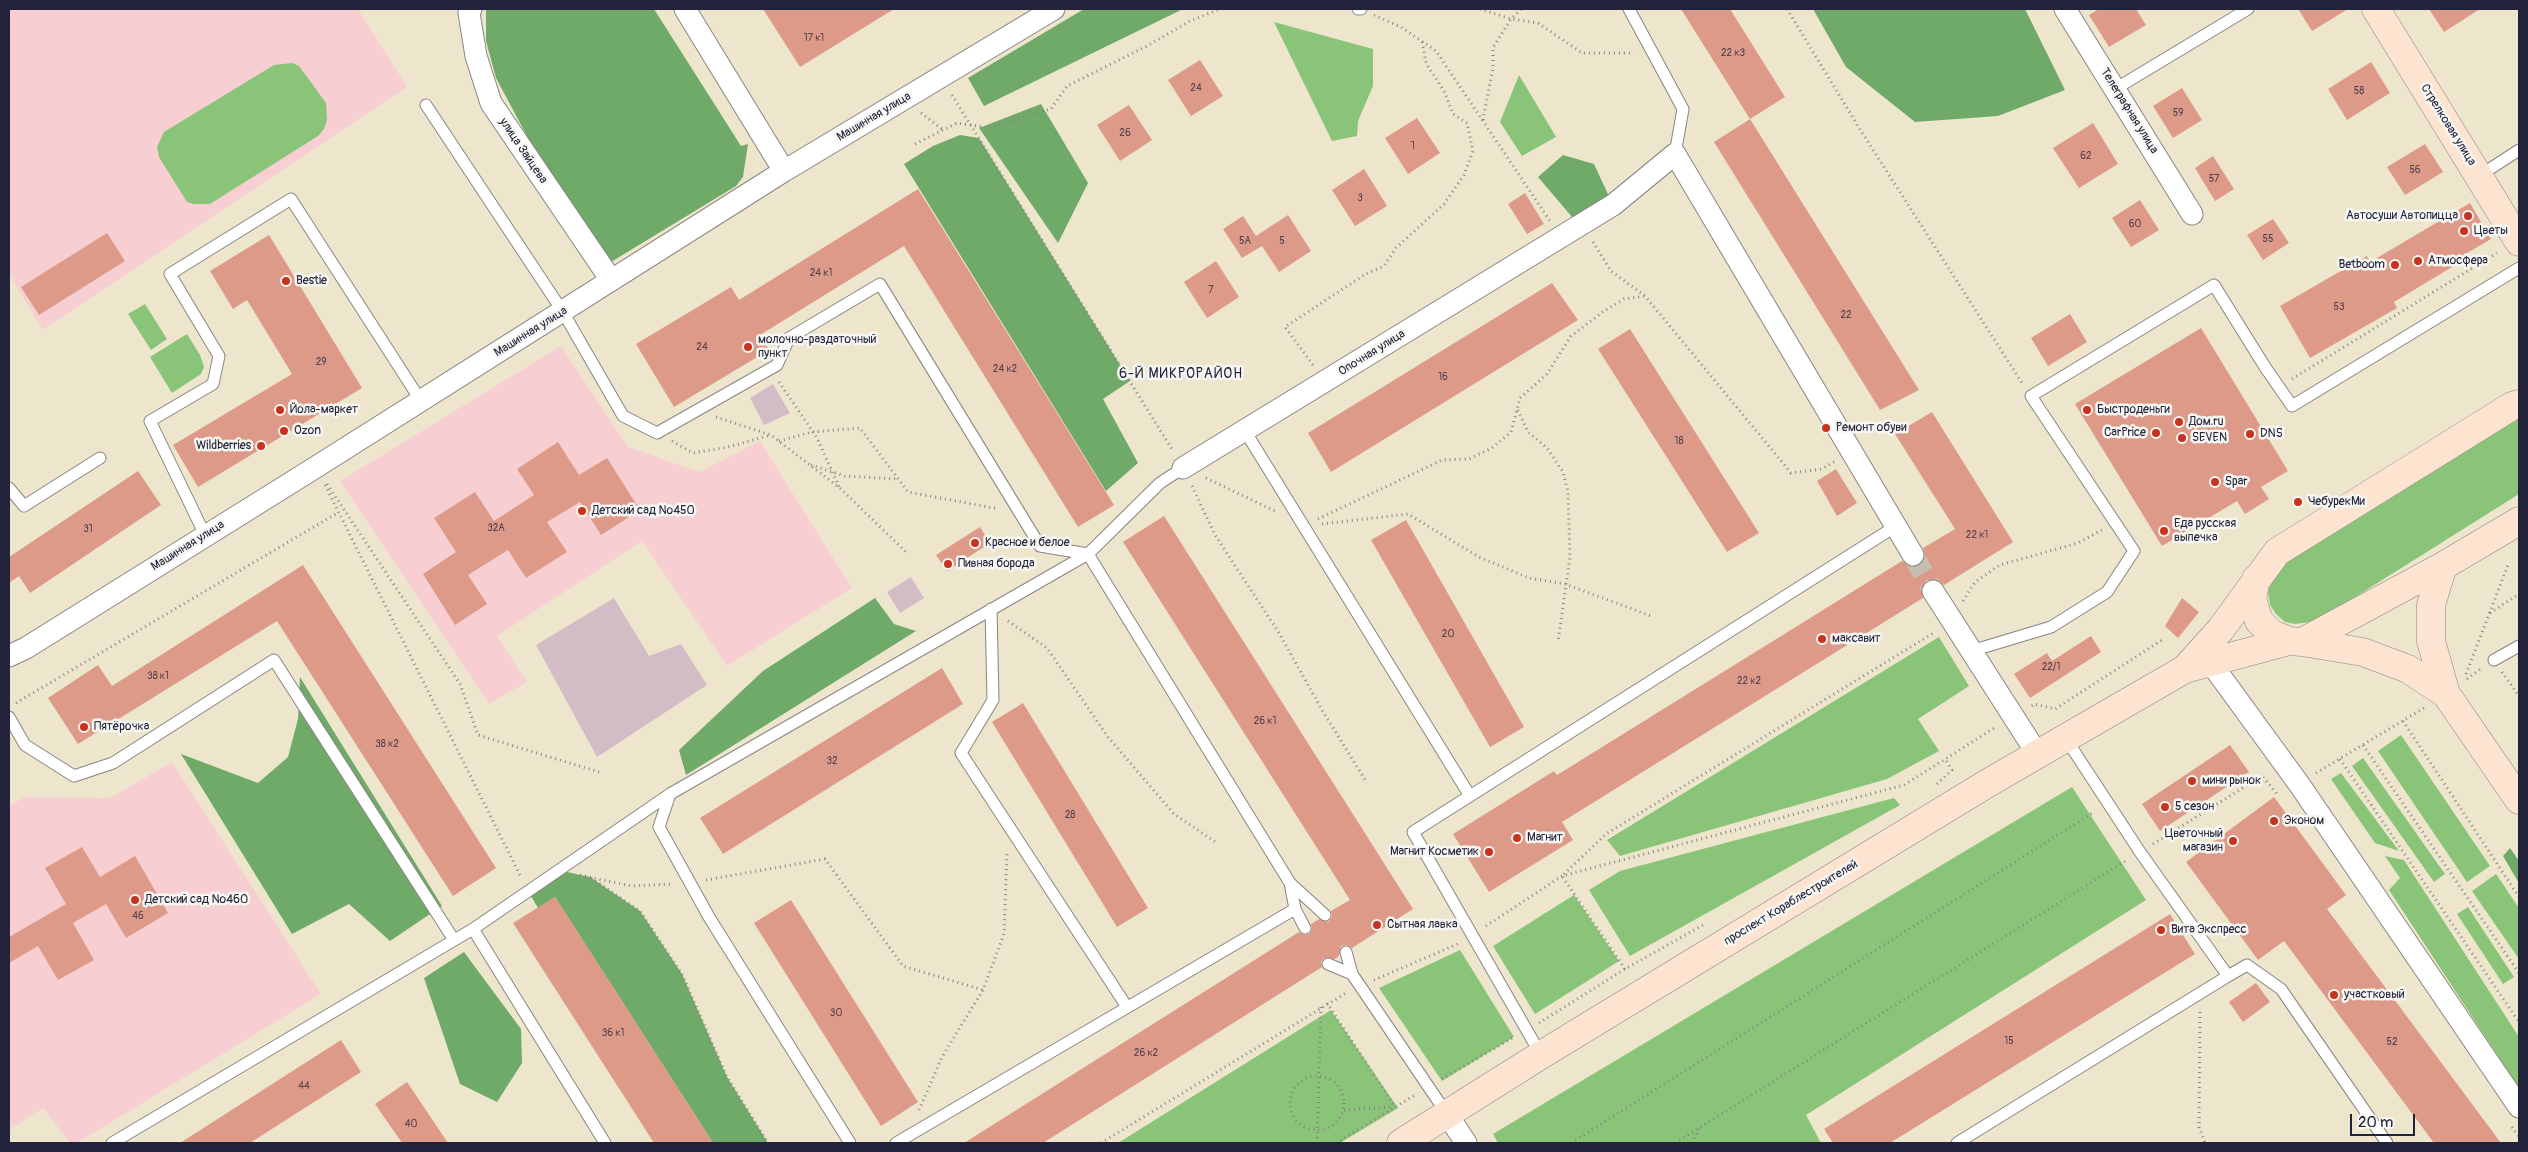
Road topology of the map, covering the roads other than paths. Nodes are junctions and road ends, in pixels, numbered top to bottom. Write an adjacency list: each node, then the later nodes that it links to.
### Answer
1 (472, 9): 17 (street, улица Зайцева)
2 (685, 9): 12 (street)
3 (1054, 9): 12 (street, Машинная улица)
4 (1629, 9): 11 (lane)
5 (2065, 9): 8 (street, Телеграфная улица)
6 (2248, 9): 8 (lane)
7 (2376, 9): 13 (main road, Стрелковая улица)
8 (2115, 89): 14 (street, Телеграфная улица)
9 (426, 105): 18 (lane)
10 (2519, 150): 13 (lane)
11 (1675, 154): 21 (street, Опочная улица); 26 (street)
12 (784, 171): 17 (street, Машинная улица)
13 (2478, 176): 15 (main road, Стрелковая улица)
14 (2192, 214)
15 (2519, 241)
16 (2519, 268): 36 (lane)
17 (611, 280): 18 (street, Машинная улица)
18 (563, 312): 19 (street, Машинная улица); 28 (lane)
19 (421, 401): 27 (street, Машинная улица); 27 (lane)
20 (2517, 402): 31 (main road)
21 (1245, 430): 23 (street, Опочная улица); 45 (lane)
22 (100, 458): 24 (lane)
23 (1183, 468): 28 (lane)
24 (9, 488)
25 (2519, 521): 30 (main road)
26 (1896, 526): 29 (street); 45 (lane)
27 (205, 535): 37 (street, Машинная улица)
28 (1088, 554): 33 (lane); 47 (lane)
29 (1913, 555)
30 (2443, 566): 34 (main road); 40 (main road)
31 (2256, 579): 34 (main road); 39 (main road)
32 (1933, 591): 36 (street)
33 (991, 609): 44 (lane); 57 (lane)
34 (2296, 642): 39 (main road); 40 (main road)
35 (2519, 646): 38 (lane)
36 (1971, 651): 43 (street)
37 (9, 656)
38 (2494, 660)
39 (2197, 666): 42 (main road, проспект Кораблестроителей); 59 (street)
40 (2446, 694): 46 (main road)
41 (9, 717): 52 (lane)
42 (2066, 739): 43 (main road, проспект Кораблестроителей); 56 (lane)
43 (2038, 755): 58 (main road, проспект Кораблестроителей)
44 (670, 794): 51 (lane); 63 (lane)
45 (1470, 796): 58 (lane)
46 (2519, 800)
47 (1290, 884): 48 (lane); 49 (lane)
48 (1295, 909): 50 (lane); 57 (lane)
49 (1326, 915)
50 (1305, 928)
51 (473, 929): 52 (lane); 62 (lane)
52 (454, 940): 61 (lane)
53 (1346, 952): 55 (lane)
54 (1328, 964): 55 (lane)
55 (1352, 974): 60 (lane)
56 (2228, 976): 67 (lane); 68 (lane)
57 (1126, 1008): 64 (lane)
58 (1541, 1055): 60 (main road, проспект Кораблестроителей)
59 (2519, 1107)
60 (1447, 1114): 65 (main road, проспект Кораблестроителей); 66 (street)
61 (112, 1143)
62 (605, 1143)
63 (850, 1143)
64 (896, 1143)
65 (1401, 1143)
66 (1466, 1143)
67 (1957, 1143)
68 (2387, 1143)

